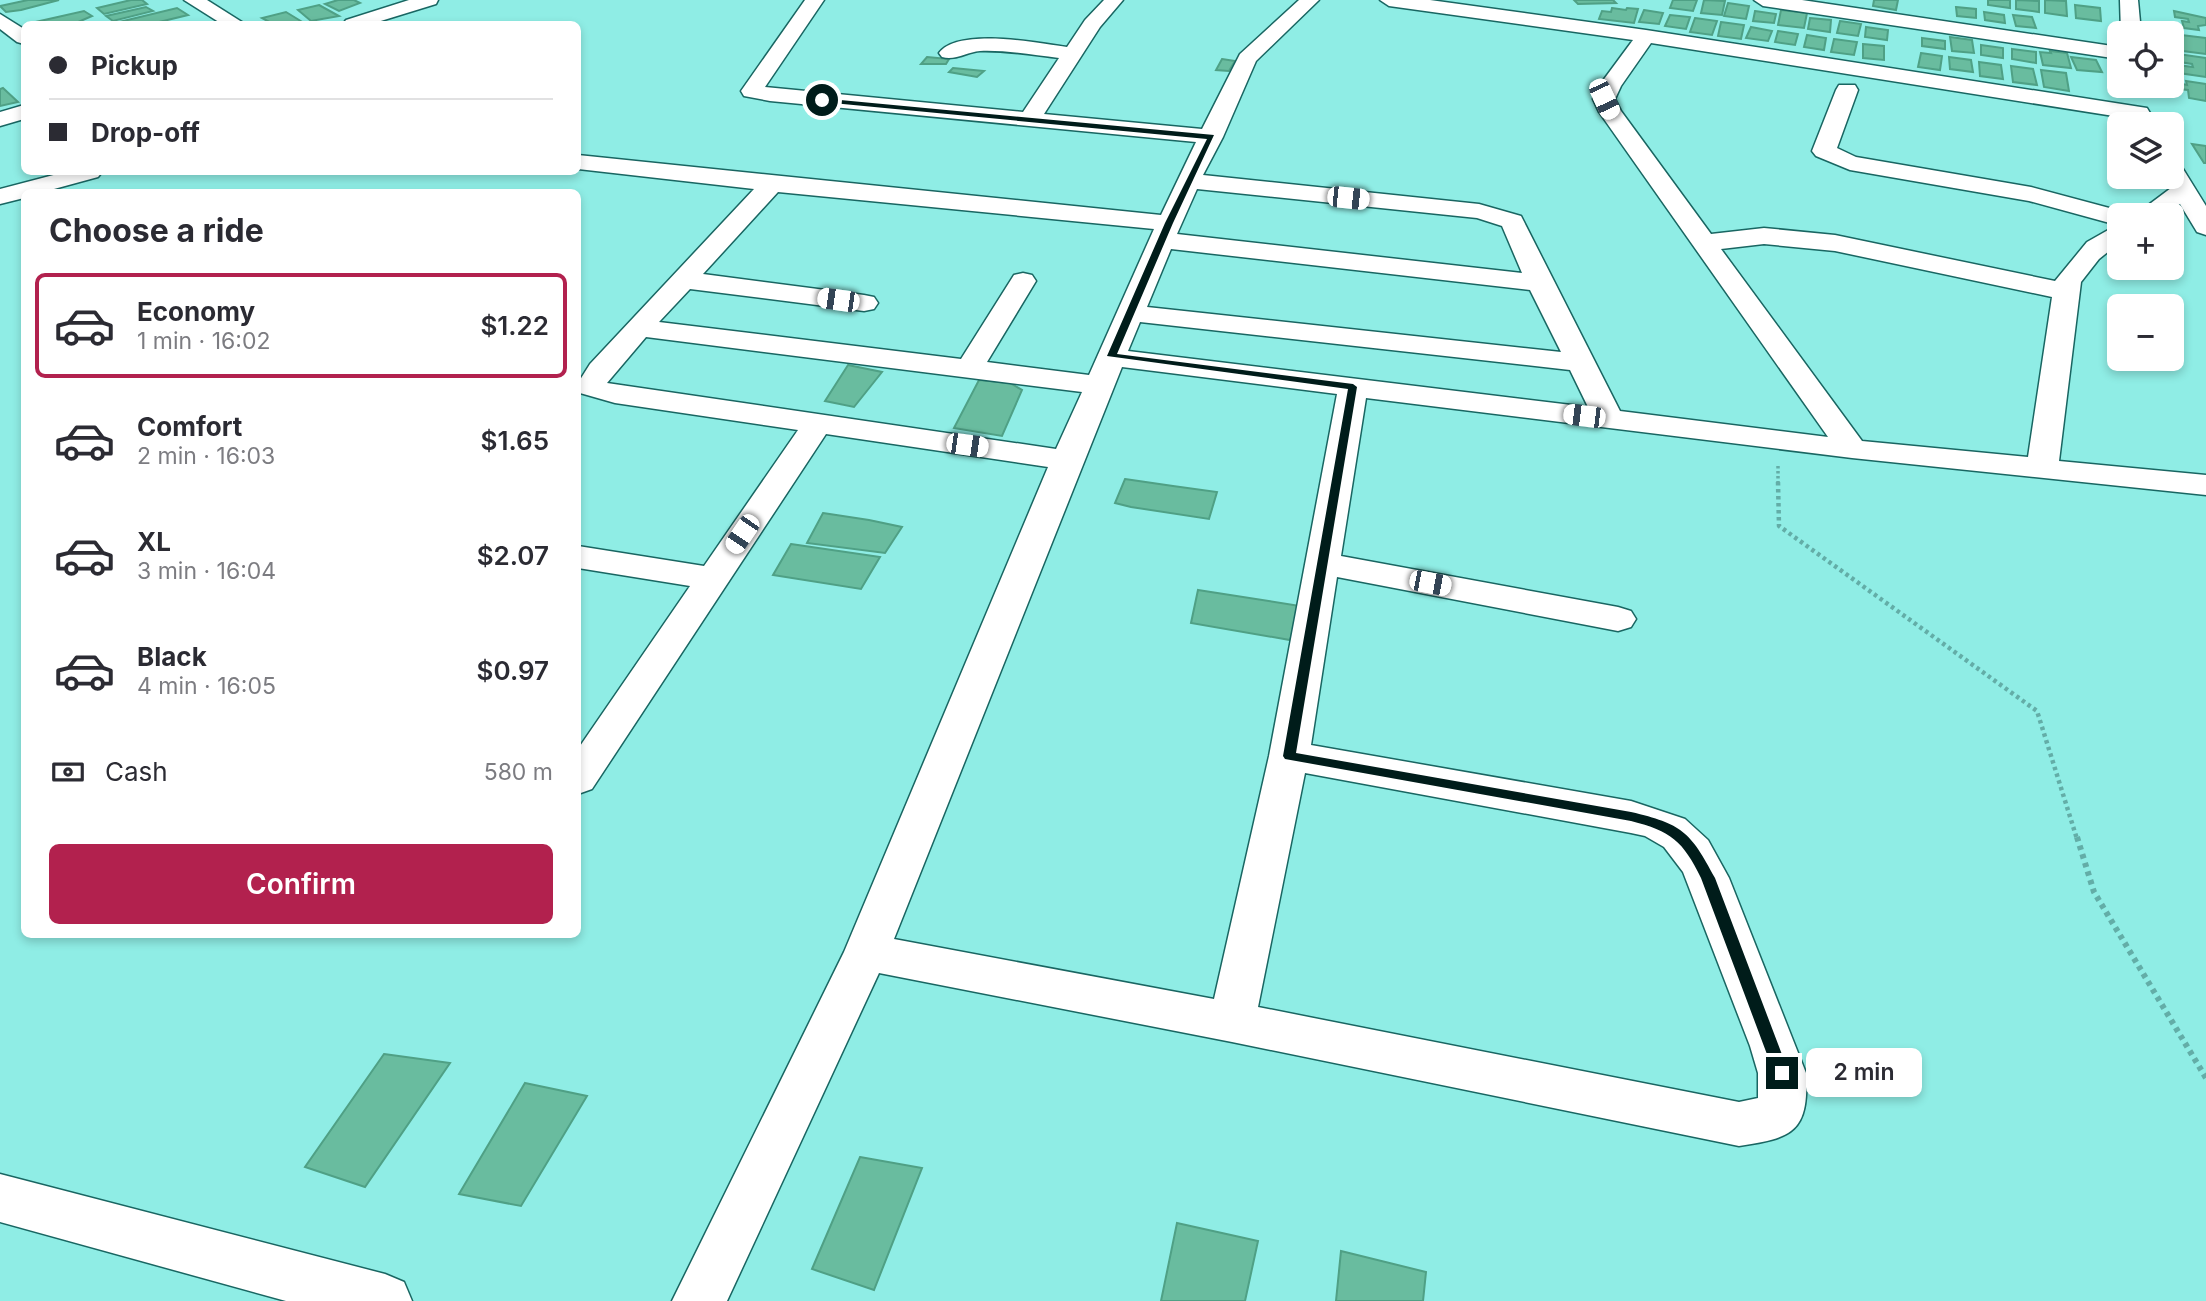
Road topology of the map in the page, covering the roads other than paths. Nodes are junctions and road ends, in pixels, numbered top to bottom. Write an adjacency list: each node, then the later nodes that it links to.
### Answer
1 (193, 0): 11 (street)
2 (429, 0): 12 (street)
3 (815, 0): 27 (street)
4 (1114, 0): 19 (street)
5 (1310, 0): 28 (street)
6 (1389, 0): 13 (street)
7 (1527, 0): 13 (street)
8 (1763, 0): 17 (street)
9 (2125, 2): 14 (street)
10 (0, 20): 15 (street)
11 (230, 21)
12 (362, 21)
13 (1539, 21): 16 (street)
14 (2129, 21)
15 (21, 36)
16 (1639, 46): 20 (street); 25 (street); 42 (street)
17 (2107, 51)
18 (949, 53): 19 (street)
19 (1073, 54): 27 (street)
20 (1659, 60)
21 (1820, 86): 22 (street)
22 (1847, 90): 23 (street); 38 (street)
23 (1874, 94)
24 (21, 113): 26 (street)
25 (2107, 114)
26 (0, 119)
27 (1030, 119): 28 (street)
28 (1212, 137): 31 (street)
29 (581, 162): 32 (street)
30 (79, 175): 33 (street)
31 (1190, 181): 40 (street); 45 (street)
32 (772, 184): 40 (street); 43 (street)
33 (29, 189)
34 (2184, 190): 37 (street); 39 (street)
35 (21, 191): 36 (street)
36 (0, 197)
37 (2165, 203)
38 (2107, 215)
39 (2206, 227)
40 (1165, 232): 45 (street); 48 (street)
41 (2107, 239): 46 (street)
42 (1703, 243): 46 (street); 56 (street)
43 (684, 280): 47 (street); 49 (street)
44 (1023, 281): 51 (street)
45 (1540, 283): 50 (street)
46 (2067, 292): 58 (street)
47 (864, 303)
48 (1130, 313): 50 (street); 52 (street)
49 (639, 328): 51 (street); 55 (street)
50 (1581, 363): 54 (street)
51 (969, 369): 52 (street)
52 (1105, 371): 53 (street); 57 (street)
53 (1353, 387): 54 (street); 61 (street)
54 (1609, 419): 56 (street)
55 (817, 424): 57 (street); 62 (street)
56 (1852, 449): 58 (street)
57 (1067, 460): 66 (street)
58 (2042, 470): 59 (street)
59 (2206, 485)
60 (581, 557): 62 (street)
61 (1322, 563): 63 (street); 64 (street)
62 (712, 578): 65 (street)
63 (1618, 619)
64 (1289, 756): 67 (street); 67 (street)
65 (581, 774)
66 (866, 952): 67 (street); 70 (street)
67 (1232, 1022)
68 (0, 1198): 69 (street)
69 (385, 1301)
70 (699, 1301)

